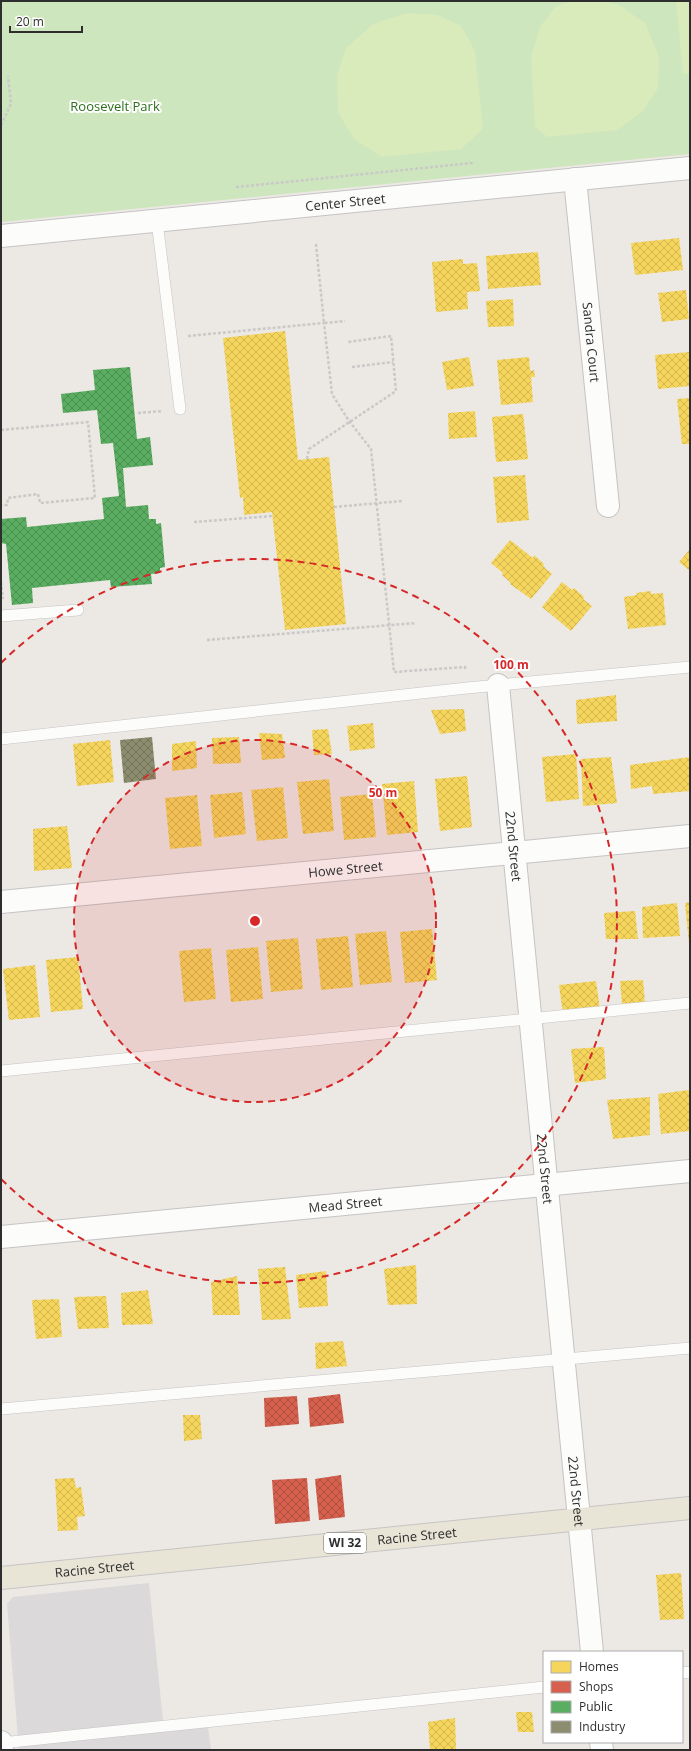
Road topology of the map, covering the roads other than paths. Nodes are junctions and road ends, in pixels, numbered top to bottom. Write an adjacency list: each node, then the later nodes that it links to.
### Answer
1 (690, 168): 2 (street, Center Street)
2 (575, 179): 3 (street, Center Street); 6 (street, Sandra Court)
3 (157, 221): 4 (street, Center Street); 5 (lane)
4 (1, 236)
5 (180, 409)
6 (608, 506)
7 (78, 610): 8 (lane)
8 (1, 616)
9 (690, 667): 10 (lane)
10 (498, 685): 11 (lane); 13 (street, 22nd Street)
11 (1, 739)
12 (690, 836): 13 (street, Howe Street)
13 (514, 853): 14 (street, Howe Street); 16 (street, 22nd Street)
14 (1, 902)
15 (690, 1003): 16 (lane)
16 (530, 1018): 17 (lane); 19 (street, 22nd Street)
17 (1, 1071)
18 (690, 1171): 19 (street, Mead Street)
19 (547, 1185): 20 (street, Mead Street); 22 (street, 22nd Street)
20 (1, 1237)
21 (690, 1348): 22 (lane)
22 (564, 1360): 23 (lane); 25 (street, 22nd Street)
23 (1, 1409)
24 (690, 1508): 25 (main road, Racine Street / WI 32)
25 (579, 1518): 26 (main road, Racine Street / WI 32); 27 (street, 22nd Street)
26 (1, 1578)
27 (592, 1651)
28 (543, 1687): 29 (lane)
29 (1, 1743): 30 (street)
30 (2, 1750)

